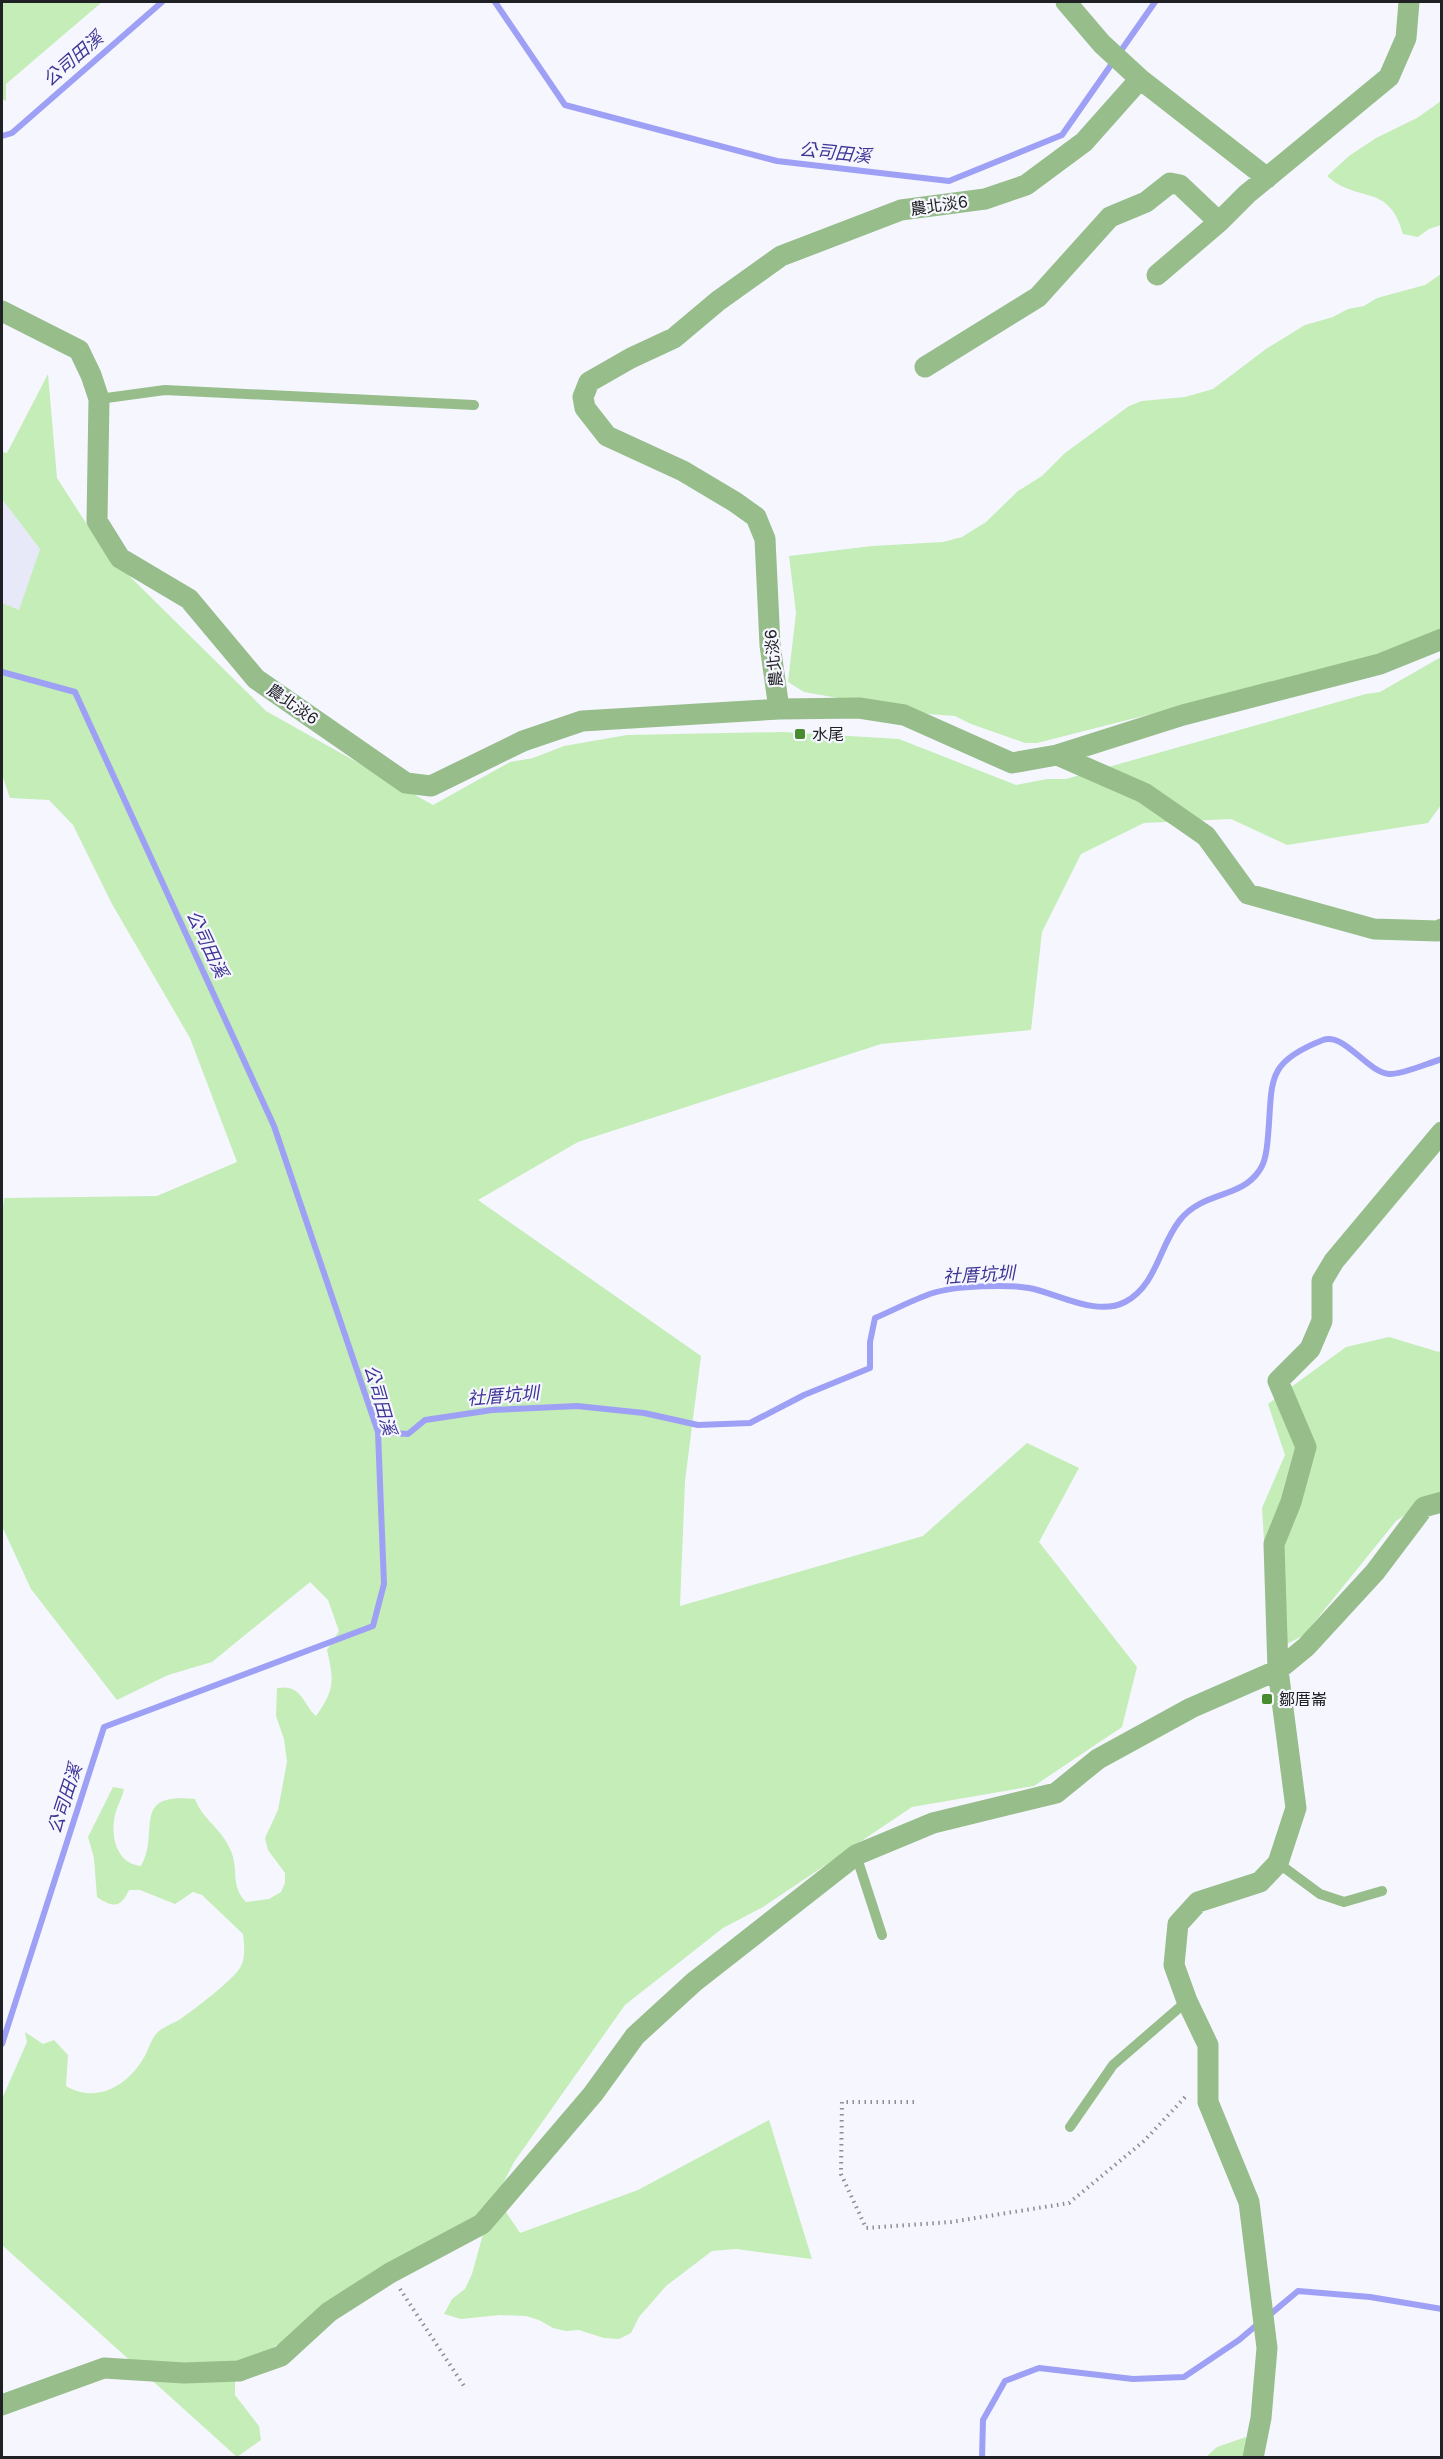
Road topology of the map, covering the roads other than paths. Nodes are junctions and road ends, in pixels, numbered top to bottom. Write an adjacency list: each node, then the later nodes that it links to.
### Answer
1 (1066, 2): 3 (street)
2 (1409, 2): 4 (street)
3 (1133, 74): 4 (street); 12 (street, 農北淡6 / 農北淡6)
4 (1267, 178): 5 (street)
5 (1219, 222): 6 (street); 8 (street)
6 (1156, 275)
7 (2, 311): 9 (street, 農北淡6 / 農北淡6)
8 (925, 367)
9 (99, 399): 10 (lane); 12 (street, 農北淡6 / 農北淡6)
10 (474, 405)
11 (1442, 639): 13 (street)
12 (779, 709): 13 (street)
13 (1057, 755): 14 (street)
14 (1442, 929)
15 (1442, 1132): 17 (street)
16 (1442, 1502): 17 (street)
17 (1278, 1670): 18 (street); 19 (street)
18 (856, 1855): 21 (lane); 24 (street)
19 (1278, 1863): 20 (lane); 22 (street)
20 (1382, 1891)
21 (882, 1935)
22 (1187, 2001): 23 (lane); 25 (street)
23 (1070, 2127)
24 (2, 2405)
25 (1253, 2457)

